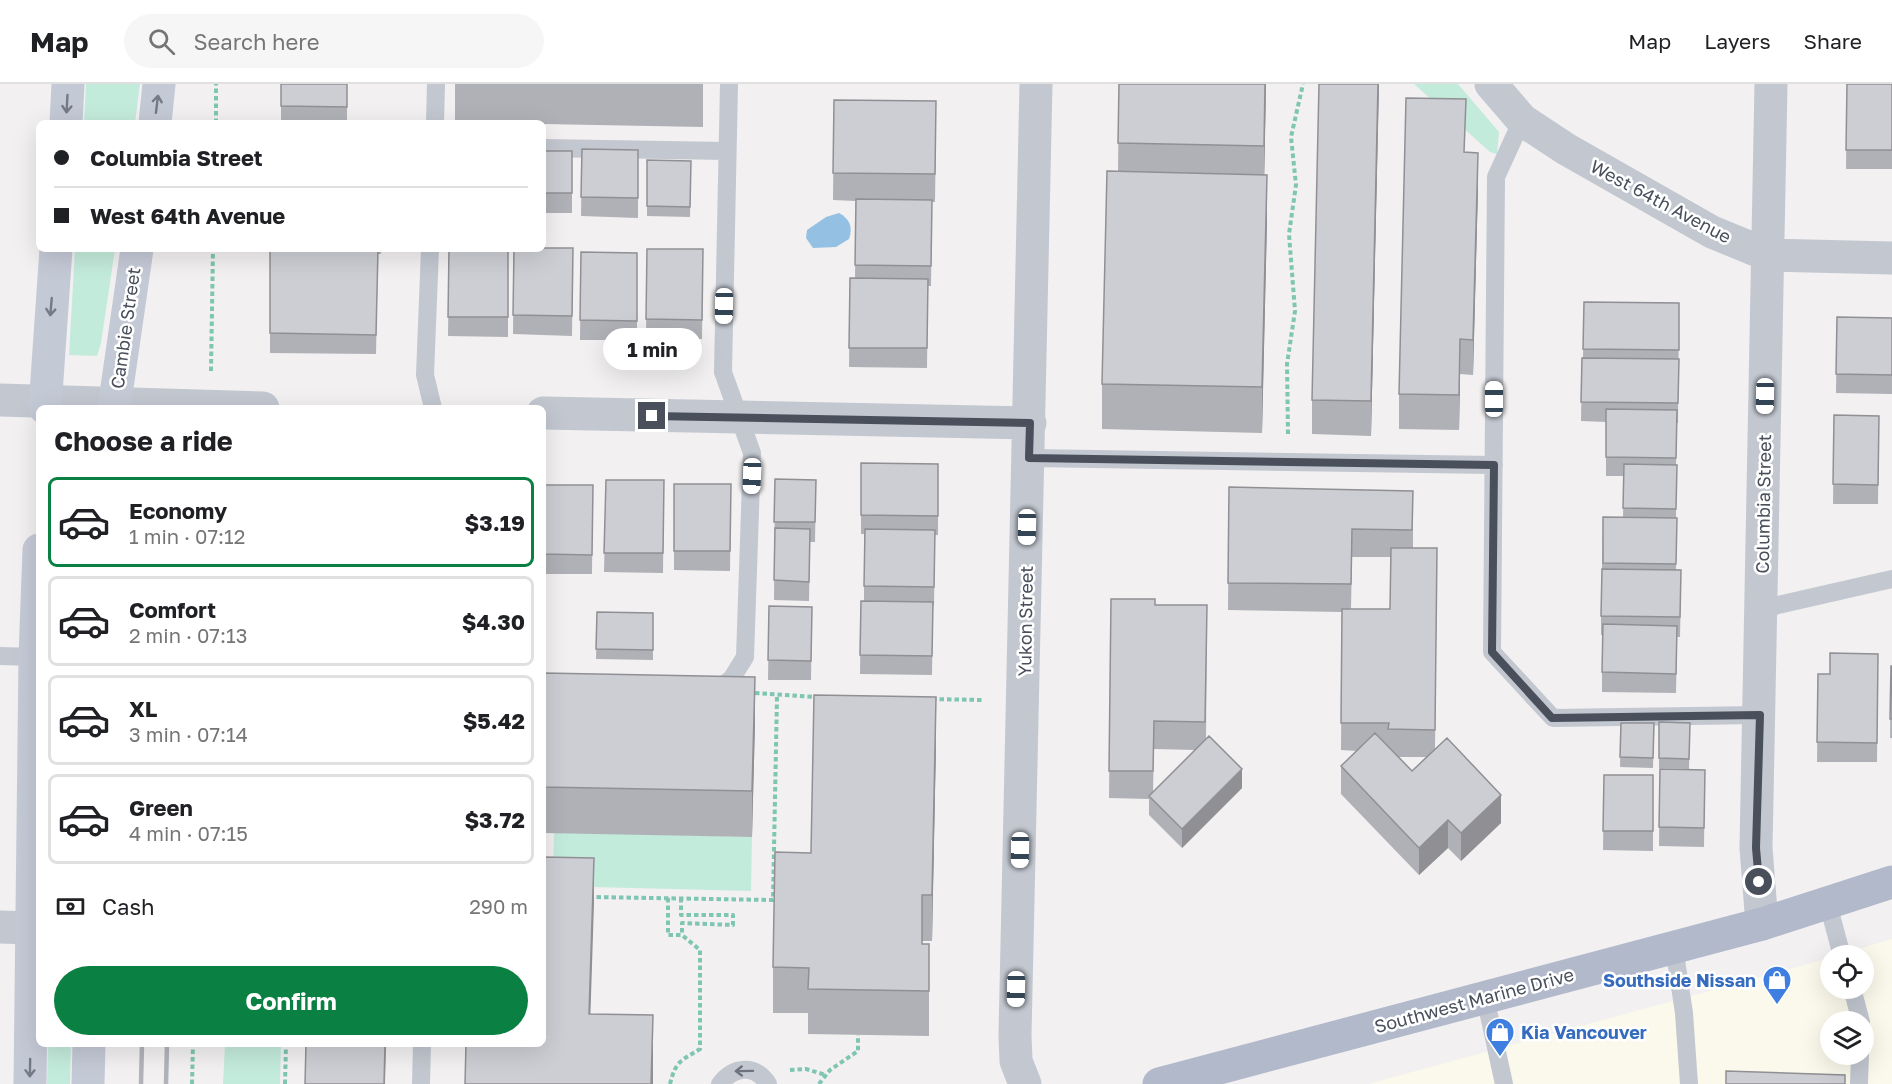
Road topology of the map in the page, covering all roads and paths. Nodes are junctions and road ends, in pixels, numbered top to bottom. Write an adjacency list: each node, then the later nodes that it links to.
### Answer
1 (68, 84): 10 (main road, one-way to 10)
2 (159, 84): 11 (main road, one-way to 2)
3 (216, 84): 12 (path)
4 (436, 84): 13 (lane)
5 (729, 84): 16 (lane)
6 (1036, 84): 30 (street, Yukon Street)
7 (1303, 84): 32 (path)
8 (1491, 84): 14 (street, West 64th Avenue)
9 (1771, 84): 21 (street, Columbia Street)
10 (66, 120)
11 (155, 120)
12 (216, 120)
13 (435, 120)
14 (1522, 120): 21 (street, West 64th Avenue); 33 (lane)
15 (546, 148): 16 (lane)
16 (727, 151): 29 (lane)
17 (56, 252): 25 (main road, one-way to 25)
18 (137, 252): 26 (main road, Cambie Street)
19 (213, 252): 23 (path)
20 (430, 252): 27 (lane)
21 (1768, 255): 22 (street, West 64th Avenue); 35 (street, Columbia Street)
22 (1892, 258)
23 (211, 373)
24 (0, 400): 25 (street)
25 (45, 405)
26 (114, 405)
27 (432, 405)
28 (546, 414): 29 (street)
29 (740, 417): 30 (street); 39 (lane)
30 (1030, 423): 31 (street, Yukon Street)
31 (1029, 458): 32 (lane); 74 (street, Yukon Street)
32 (1288, 462): 33 (lane)
33 (1494, 465): 45 (lane)
34 (1892, 579): 35 (lane)
35 (1761, 609): 45 (street, Columbia Street)
36 (36, 630): 38 (main road)
37 (0, 656): 38 (lane)
38 (35, 657): 53 (main road)
39 (732, 678): 40 (lane); 41 (path)
40 (697, 687)
41 (777, 696): 42 (path); 49 (path)
42 (822, 697)
43 (925, 699): 44 (path)
44 (982, 700)
45 (1760, 715): 51 (street, Columbia Street)
46 (1892, 882): 50 (main road, Southwest Marine Drive)
47 (587, 897): 48 (path)
48 (668, 898): 49 (path); 54 (path)
49 (681, 898): 54 (path)
50 (1828, 904): 51 (main road, Southwest Marine Drive); 55 (lane)
51 (1762, 924): 56 (main road, Southwest Marine Drive)
52 (0, 927): 53 (street)
53 (32, 928): 65 (main road, one-way to 65)
54 (682, 935): 70 (path)
55 (1839, 945)
56 (1674, 947): 57 (main road, Southwest Marine Drive); 77 (lane)
57 (1485, 997): 64 (main road, Southwest Marine Drive); 76 (lane)
58 (858, 1035): 73 (path)
59 (89, 1047): 66 (main road)
60 (193, 1047): 67 (path)
61 (286, 1047): 68 (path)
62 (422, 1047): 69 (lane)
63 (1860, 1065): 78 (lane)
64 (1202, 1078): 75 (main road, Southwest Marine Drive)
65 (30, 1084)
66 (88, 1084)
67 (192, 1084)
68 (285, 1084)
69 (421, 1084)
70 (670, 1084)
71 (720, 1084): 72 (lane, one-way to 71)
72 (768, 1084)
73 (819, 1084)
74 (1025, 1084)
75 (1159, 1084)
76 (1504, 1084)
77 (1689, 1084)
78 (1859, 1084)

